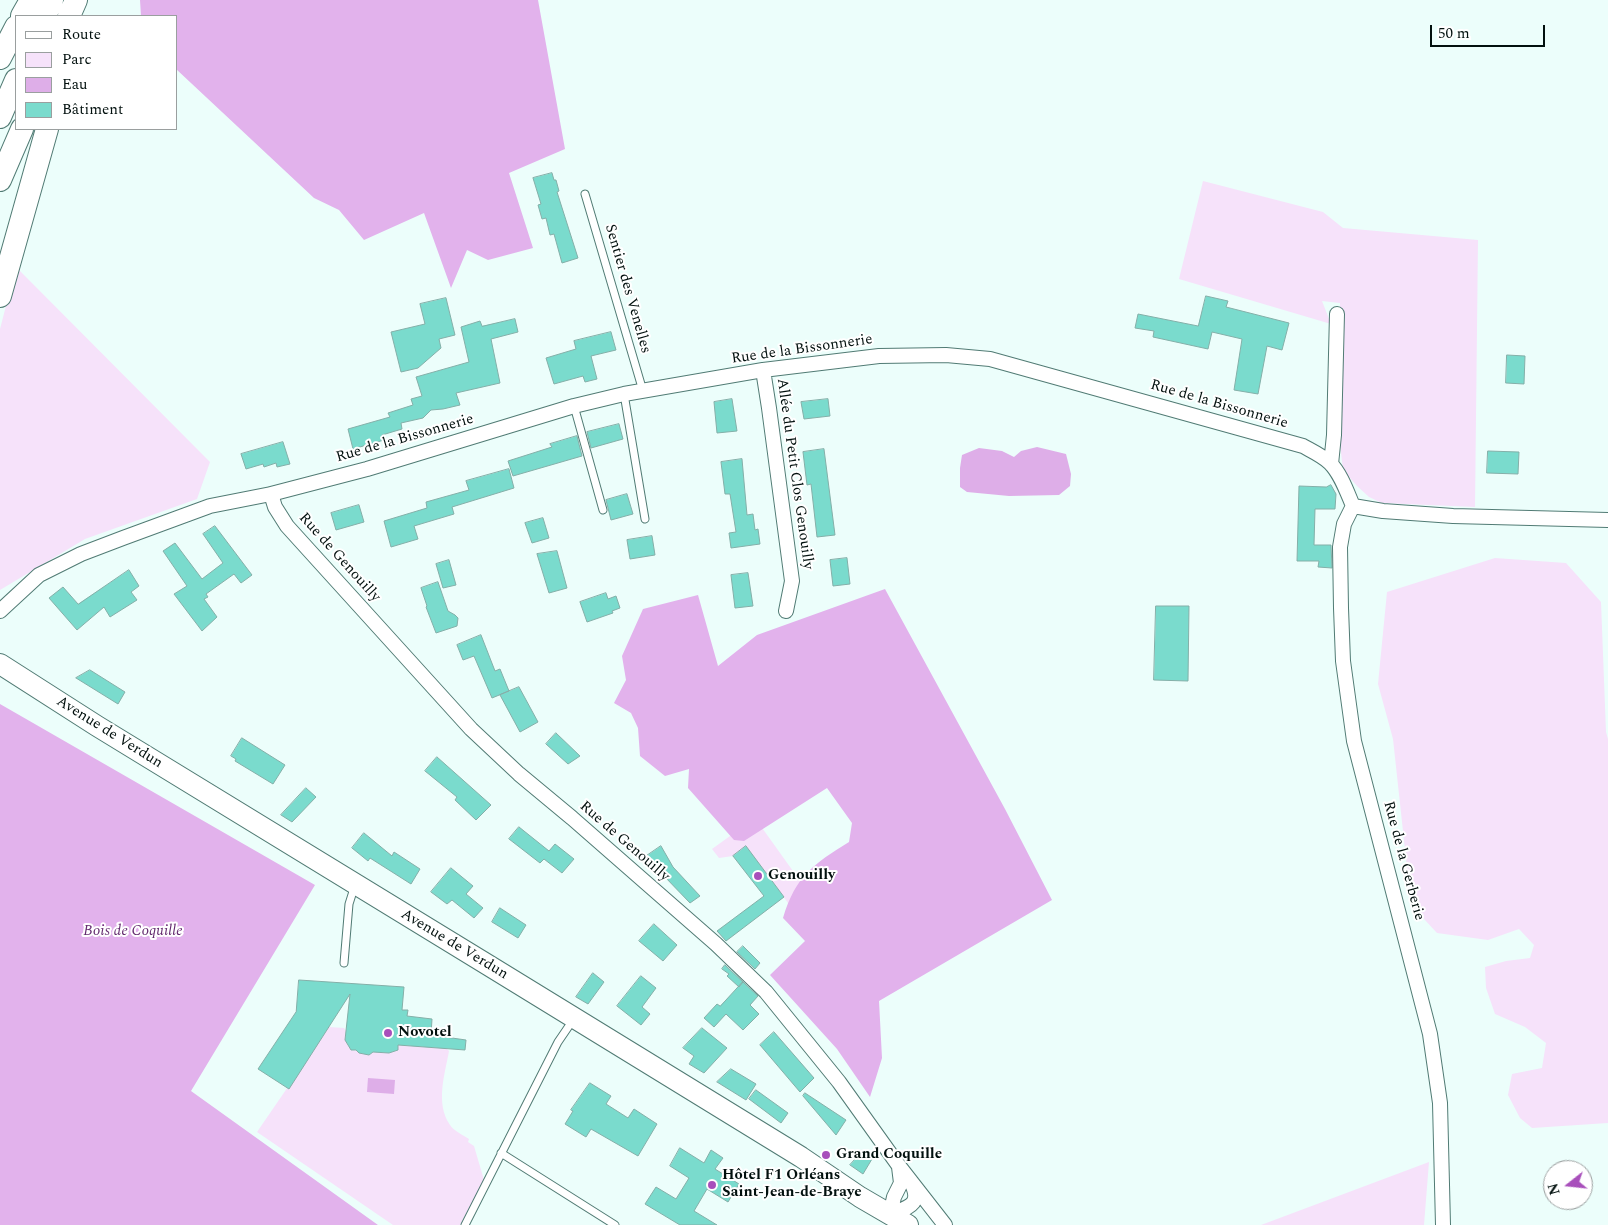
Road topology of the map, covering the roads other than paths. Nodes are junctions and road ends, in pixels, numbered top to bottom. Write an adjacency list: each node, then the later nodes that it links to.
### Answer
1 (31, 0): 5 (highway)
2 (52, 0): 6 (highway)
3 (76, 0): 7 (highway)
4 (91, 0): 8 (highway)
5 (23, 15)
6 (45, 15)
7 (69, 15)
8 (84, 15)
9 (15, 29): 10 (highway)
10 (0, 58)
11 (15, 82): 12 (highway)
12 (0, 117)
13 (22, 130): 15 (highway)
14 (47, 130): 17 (highway)
15 (0, 180)
16 (585, 194): 20 (lane, Sentier des Venelles)
17 (0, 296)
18 (1337, 314): 23 (street)
19 (763, 370): 20 (street, Rue de la Bissonnerie); 23 (street, Rue de la Bissonnerie); 30 (street, Allée du Petit Clos Genouilly)
20 (643, 391): 21 (street, Rue de la Bissonnerie)
21 (624, 394): 22 (street, Rue de la Bissonnerie); 27 (lane)
22 (574, 406): 24 (street, Rue de la Bissonnerie); 26 (lane)
23 (1331, 464): 25 (street, Rue de la Bissonnerie)
24 (271, 494): 29 (street, Rue de la Bissonnerie); 36 (street, Rue de Genouilly)
25 (1353, 506): 28 (street); 43 (street, Rue de la Gerberie)
26 (603, 510)
27 (645, 519)
28 (1608, 520)
29 (0, 611)
30 (786, 611)
31 (0, 664): 32 (main road, Avenue de Verdun)
32 (355, 884): 33 (lane); 34 (main road, Avenue de Verdun)
33 (344, 962)
34 (574, 1019): 35 (lane); 38 (main road, Avenue de Verdun)
35 (501, 1153): 39 (lane); 40 (lane)
36 (899, 1166): 37 (street, Rue de Genouilly); 38 (street)
37 (911, 1181): 38 (street); 42 (street, Rue de Genouilly)
38 (889, 1218): 41 (main road, Avenue de Verdun)
39 (465, 1225)
40 (615, 1225)
41 (908, 1225)
42 (945, 1225)
43 (1443, 1225)

